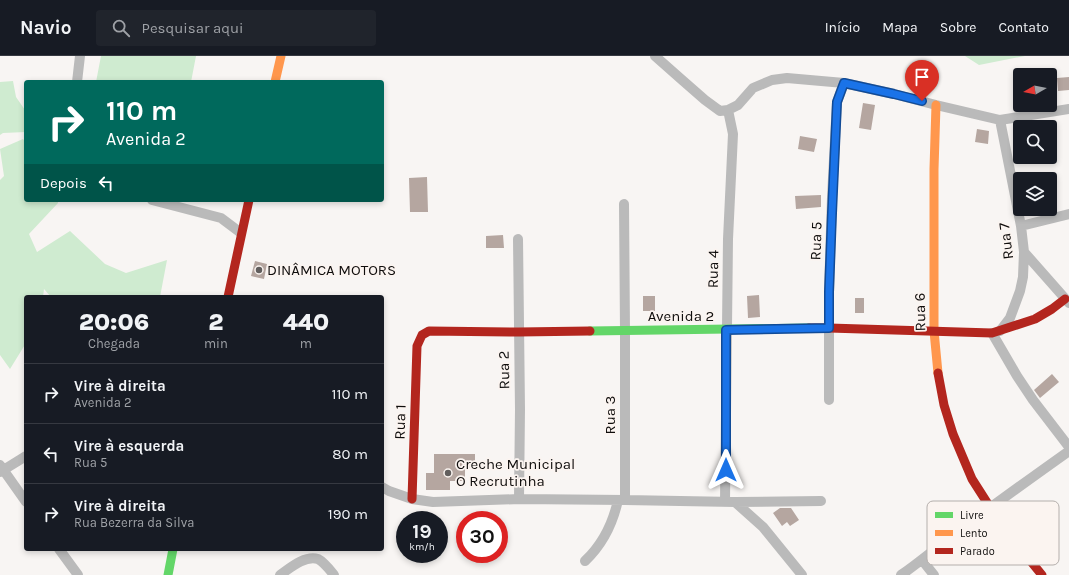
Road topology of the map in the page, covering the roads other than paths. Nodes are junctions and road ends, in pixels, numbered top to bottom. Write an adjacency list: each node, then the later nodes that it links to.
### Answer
1 (80, 56): 4 (street)
2 (281, 56): 5 (street)
3 (655, 56): 9 (street)
4 (77, 80)
5 (275, 80)
6 (844, 83): 7 (street); 9 (street); 21 (street, Rua 5)
7 (936, 105): 10 (street); 24 (street, Rua 6)
8 (1069, 109): 10 (street)
9 (724, 110): 23 (street, Rua 4)
10 (1000, 120): 15 (street, Rua 7)
11 (160, 202): 16 (street)
12 (249, 202): 16 (street)
13 (624, 204): 22 (street, Rua 3)
14 (1069, 214): 15 (street)
15 (1021, 226): 18 (street, Rua 7)
16 (241, 233): 19 (street)
17 (518, 239): 25 (street, Rua 2)
18 (1024, 252): 20 (street); 26 (street, Rua 7)
19 (228, 295)
20 (1067, 301): 26 (street, Avenida 2)
21 (829, 328): 23 (street, Avenida 2); 24 (street, Avenida 2); 28 (street, Rua 5)
22 (625, 330): 23 (street, Avenida 2); 25 (street, Avenida 2); 37 (street, Rua 3)
23 (726, 330): 41 (street, Rua 4)
24 (934, 331): 26 (street, Avenida 2); 39 (street, Rua 6)
25 (519, 332): 27 (street, Avenida 2); 36 (street, Rua 2)
26 (996, 332): 29 (street)
27 (417, 346): 35 (street, Rua 1)
28 (829, 400)
29 (1069, 447)
30 (1069, 451): 40 (street)
31 (24, 457): 32 (street)
32 (1, 469): 34 (street)
33 (384, 488): 35 (street)
34 (24, 499)
35 (412, 500): 36 (street)
36 (519, 500): 37 (street)
37 (621, 500): 41 (street); 46 (street, Rua 3)
38 (821, 501): 41 (street)
39 (985, 501)
40 (999, 501)
41 (730, 502): 52 (street)
42 (60, 551): 48 (street)
43 (173, 551): 49 (street)
44 (927, 556): 45 (street)
45 (922, 560): 53 (street); 54 (street)
46 (585, 561)
47 (1034, 565): 55 (street, Rua 6)
48 (78, 575)
49 (168, 575)
50 (280, 575): 51 (street)
51 (334, 575)
52 (802, 575)
53 (901, 575)
54 (934, 575)
55 (1042, 575)

